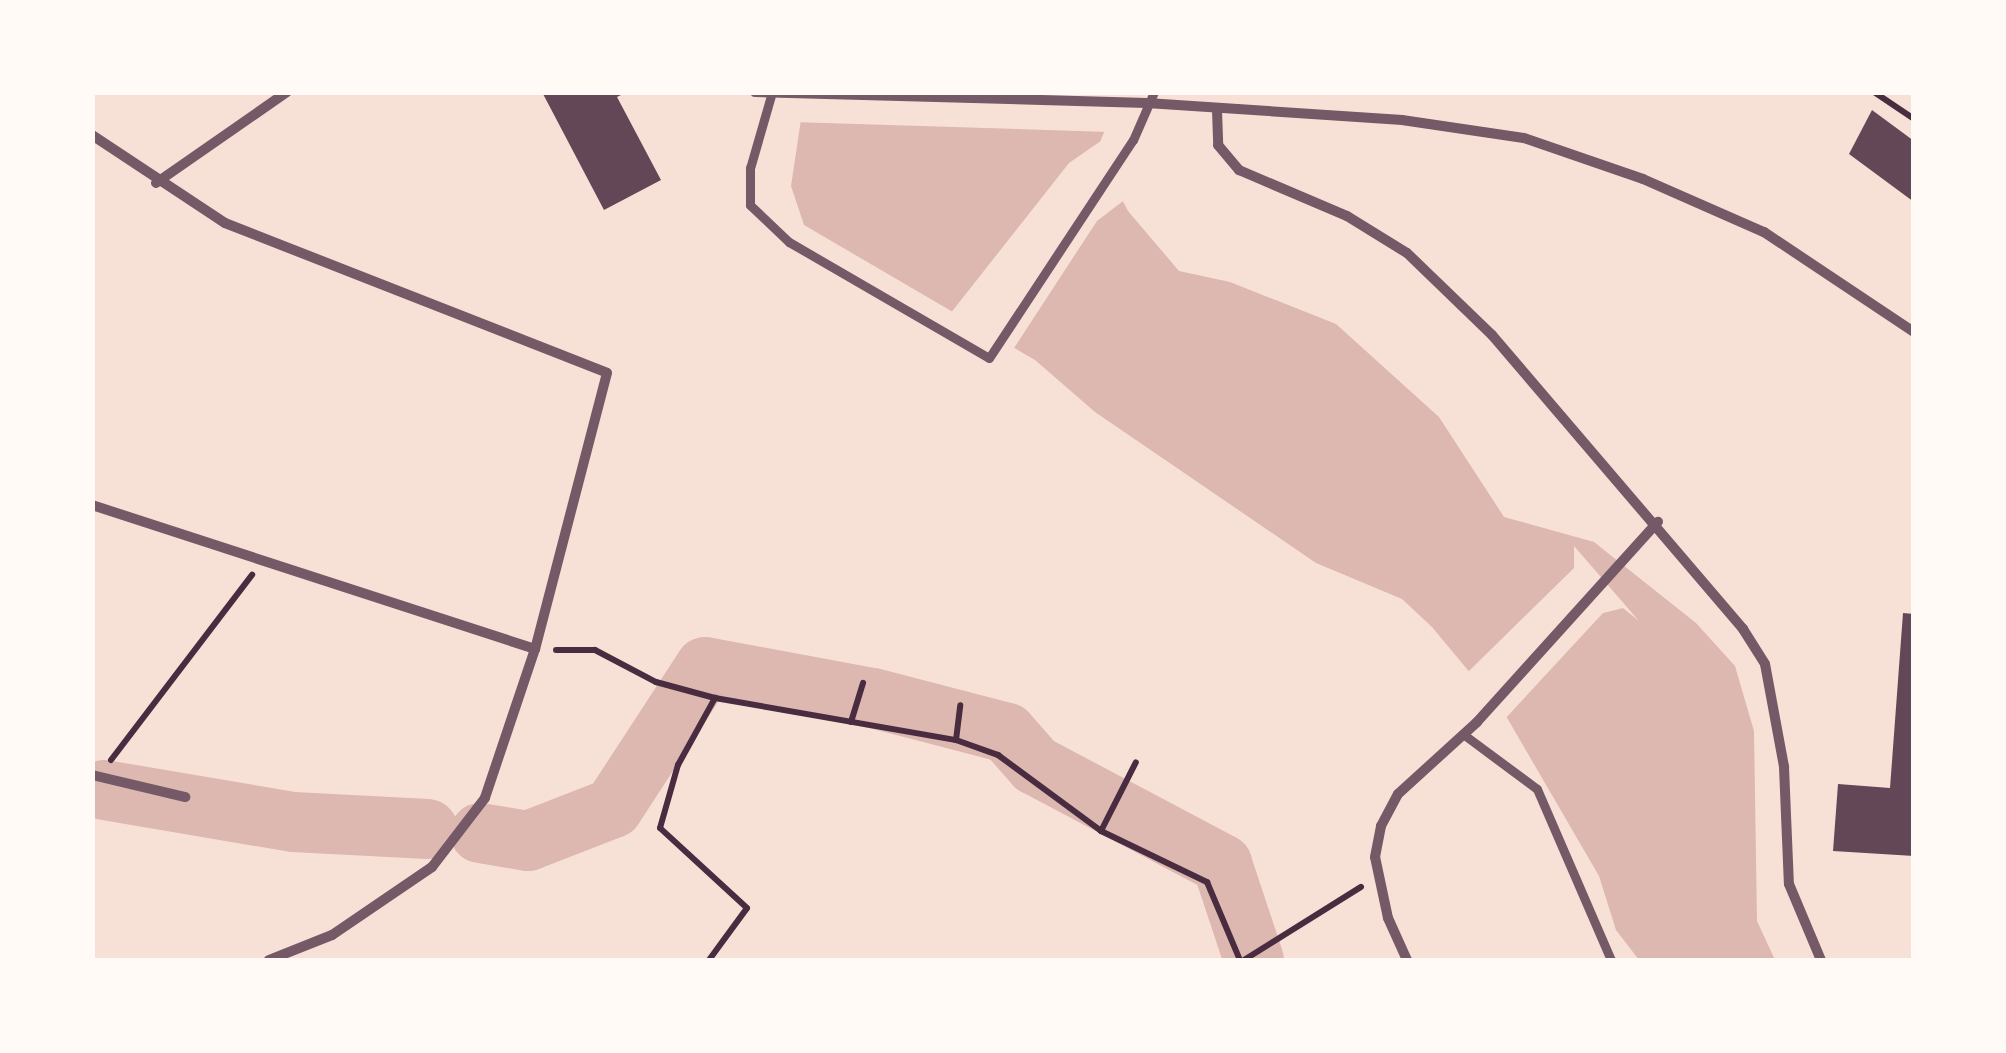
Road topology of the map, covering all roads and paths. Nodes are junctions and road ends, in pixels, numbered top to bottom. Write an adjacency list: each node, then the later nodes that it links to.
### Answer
1 (287, 92): 9 (street)
2 (755, 92): 4 (street)
3 (1874, 92): 7 (path)
4 (770, 95): 5 (street); 5 (street)
5 (1150, 98): 6 (street)
6 (1217, 110): 10 (street); 12 (street)
7 (1914, 118)
8 (92, 135): 9 (street)
9 (156, 183): 14 (street)
10 (1914, 332)
11 (92, 505): 13 (street)
12 (1658, 522): 19 (street); 31 (street)
13 (262, 561): 14 (street); 22 (path)
14 (535, 649): 16 (path); 26 (street)
15 (863, 683): 18 (path)
16 (714, 698): 18 (path); 27 (path)
17 (960, 705): 20 (path)
18 (852, 718): 20 (path)
19 (1463, 734): 25 (street); 30 (street)
20 (958, 737): 24 (path)
21 (1136, 762): 24 (path)
22 (95, 776): 23 (street)
23 (185, 797)
24 (1102, 832): 28 (path)
25 (1379, 876): 28 (path); 29 (street)
26 (269, 960)
27 (709, 960)
28 (1244, 960)
29 (1407, 960)
30 (1611, 960)
31 (1821, 960)

